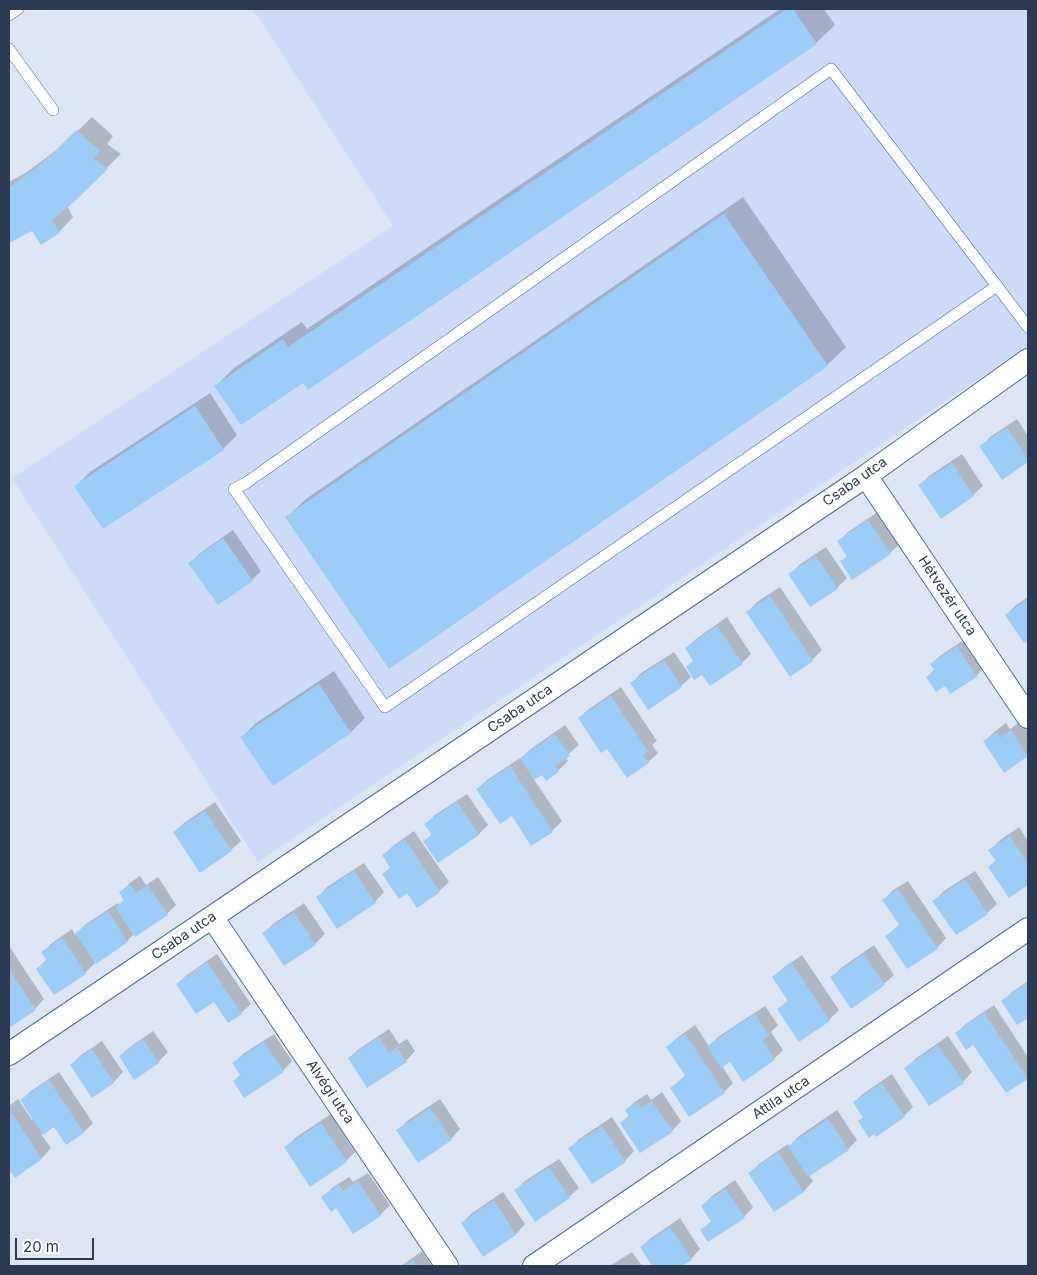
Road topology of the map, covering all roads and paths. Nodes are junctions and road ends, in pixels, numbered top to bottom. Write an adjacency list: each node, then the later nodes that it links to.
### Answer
1 (18, 9): 2 (lane)
2 (9, 15)
3 (9, 49): 4 (lane)
4 (53, 110)
5 (997, 286): 5 (lane); 6 (lane)
6 (1028, 327)
7 (1028, 360): 8 (street, Csaba utca)
8 (866, 476): 9 (street, Hétvezér utca); 10 (street, Csaba utca)
9 (1028, 717)
10 (212, 917): 12 (street, Csaba utca); 13 (street, Alvégi utca)
11 (1028, 929): 14 (street, Attila utca)
12 (9, 1054)
13 (447, 1266)
14 (534, 1266)

